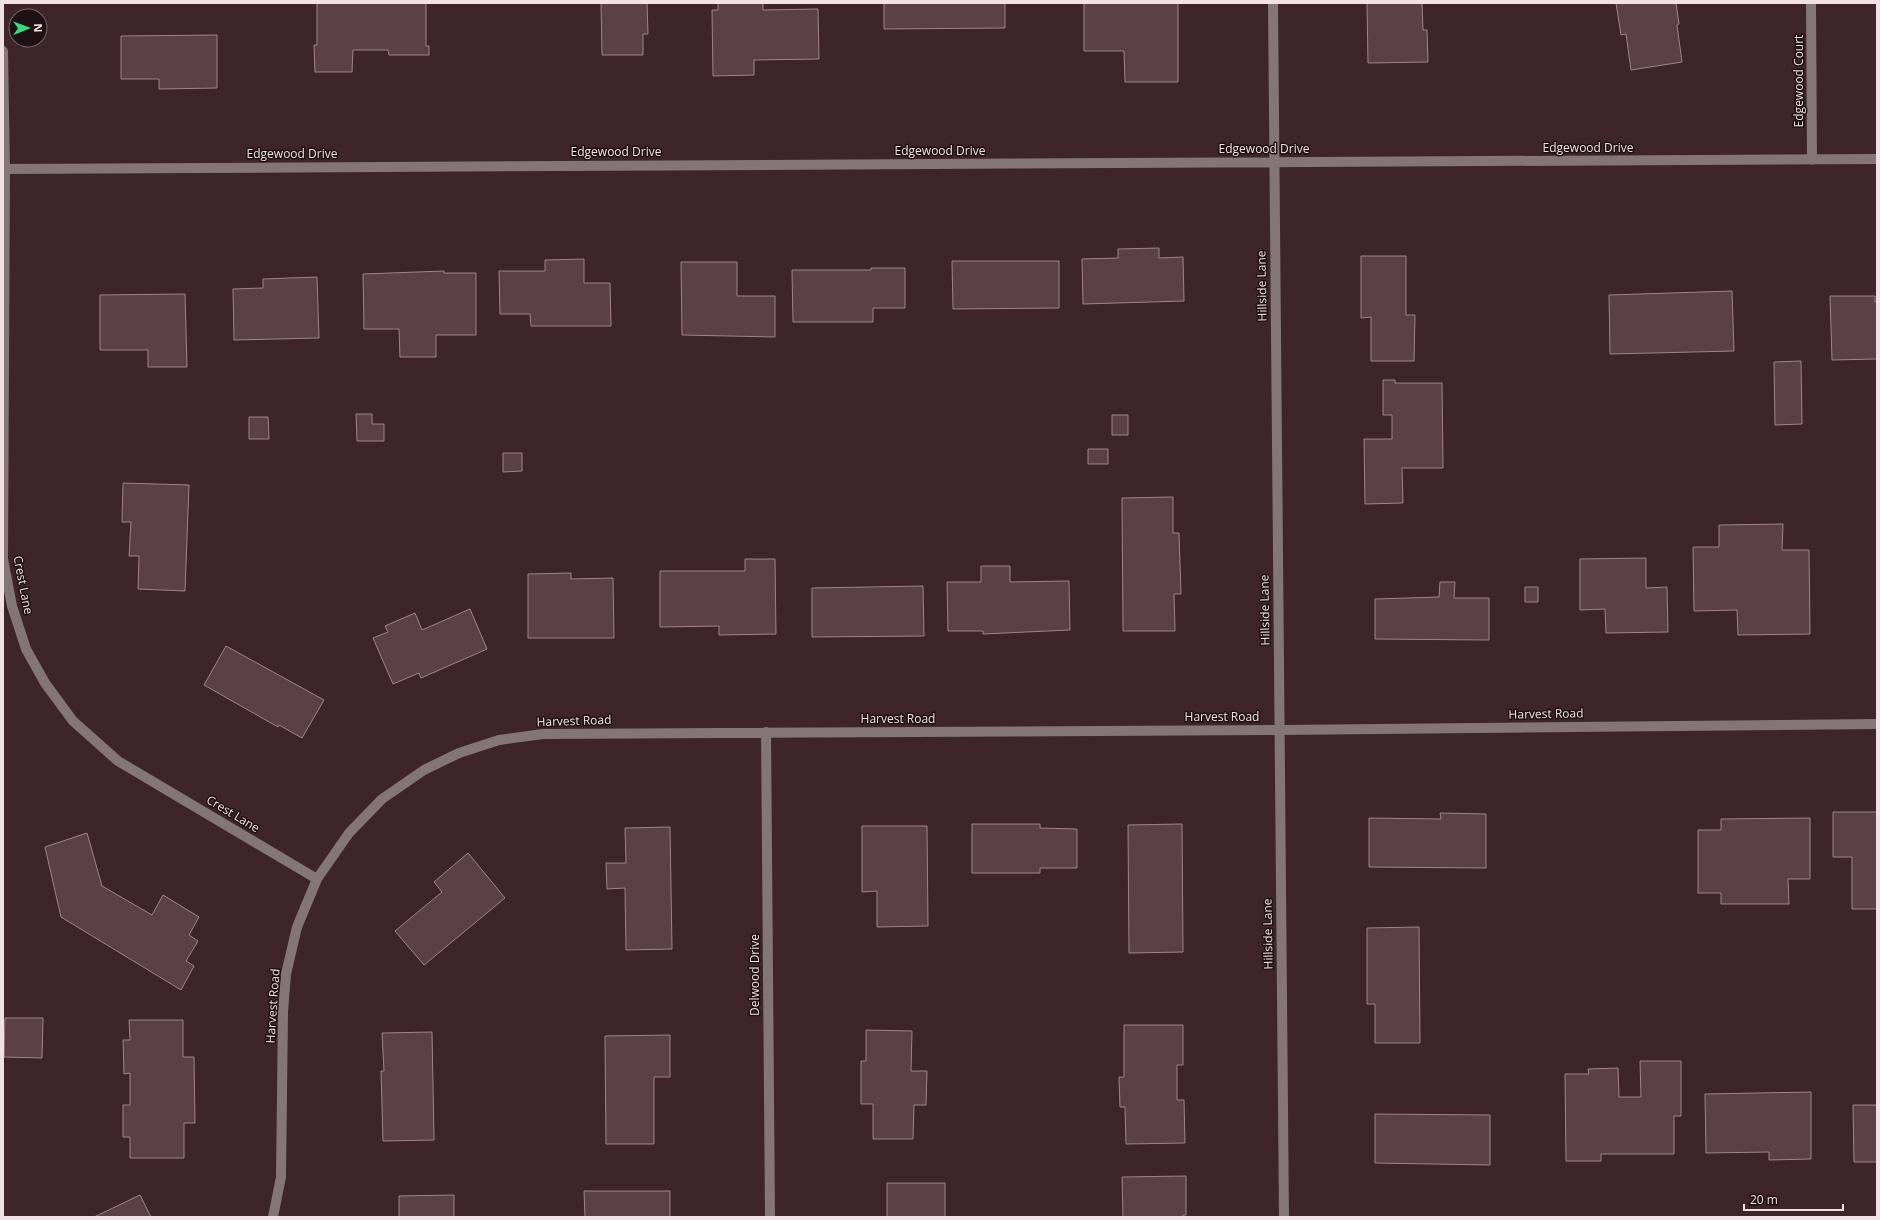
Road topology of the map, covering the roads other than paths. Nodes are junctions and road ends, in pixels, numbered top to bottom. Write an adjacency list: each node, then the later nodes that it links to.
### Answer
1 (1273, 3): 6 (street, Hillside Lane)
2 (1811, 3): 5 (street, Edgewood Court)
3 (3, 51): 7 (street, Crest Lane)
4 (1877, 159): 5 (street, Edgewood Drive)
5 (1812, 160): 6 (street, Edgewood Drive)
6 (1274, 162): 7 (street, Edgewood Drive); 9 (street, Hillside Lane)
7 (4, 169): 11 (street, Crest Lane)
8 (1877, 724): 9 (street, Harvest Road)
9 (1280, 730): 10 (street, Harvest Road); 14 (street, Hillside Lane)
10 (766, 732): 11 (street, Harvest Road); 13 (street, Delwood Drive)
11 (317, 879): 12 (street, Harvest Road)
12 (273, 1217)
13 (770, 1217)
14 (1284, 1217)

